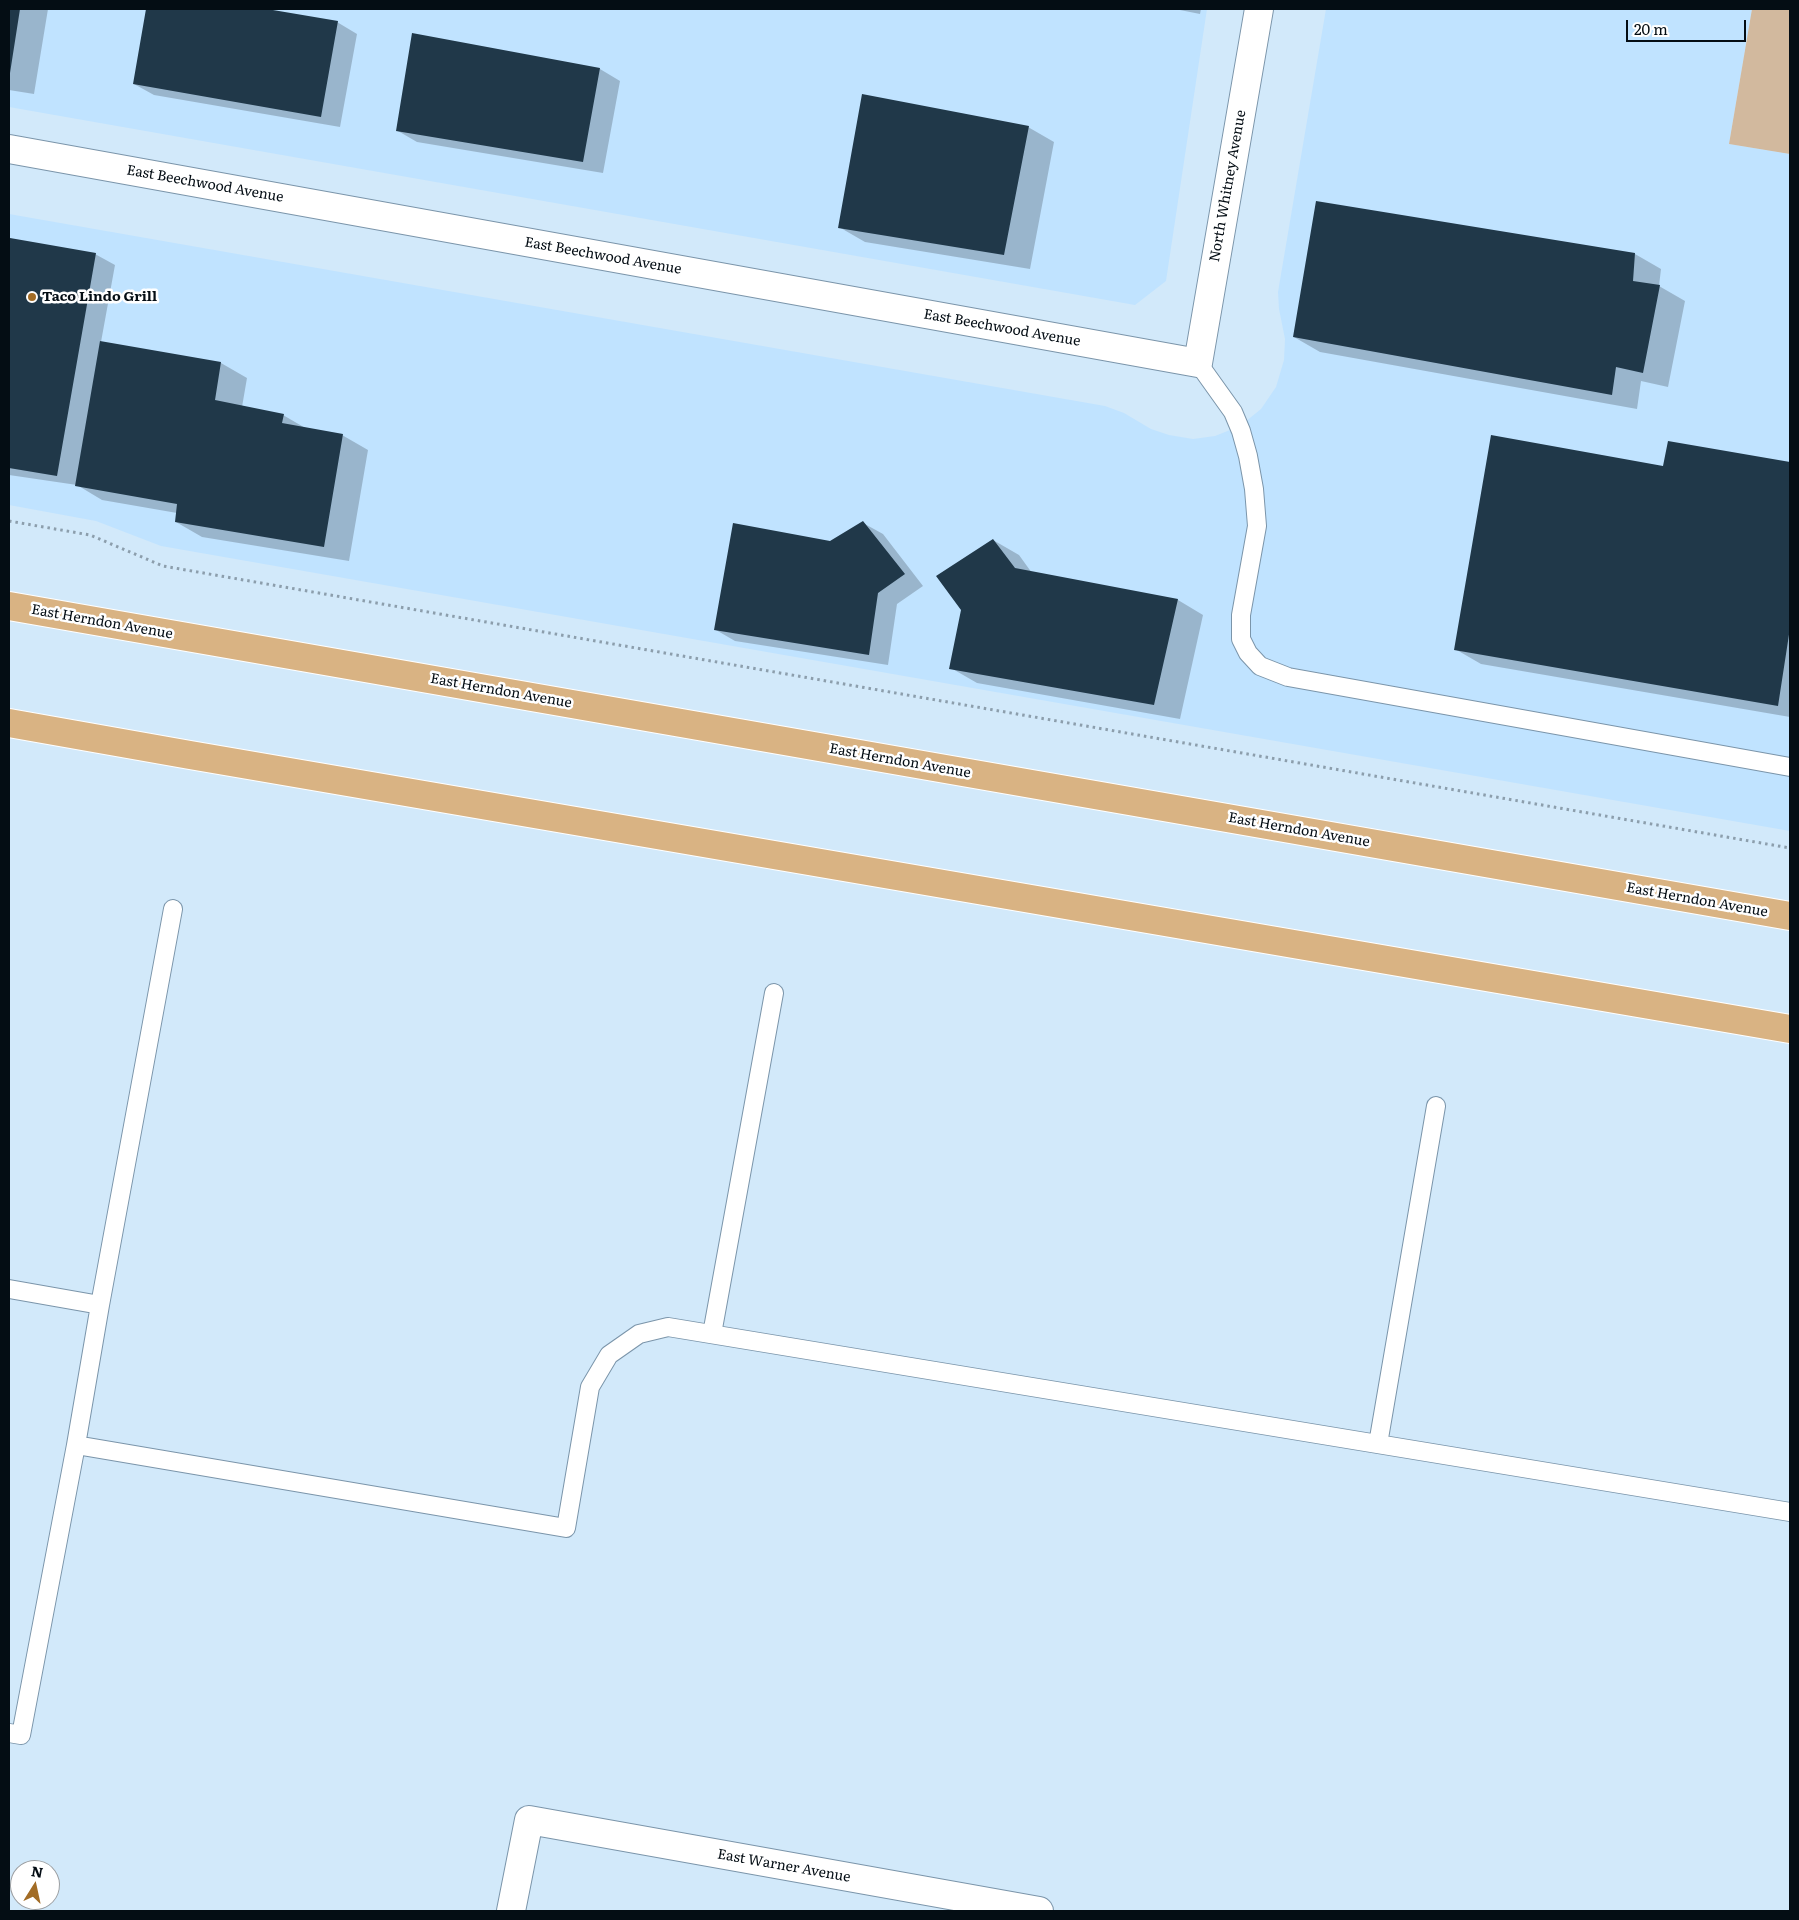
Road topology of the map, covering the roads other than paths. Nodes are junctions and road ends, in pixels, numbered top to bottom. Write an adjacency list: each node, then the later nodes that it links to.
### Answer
1 (1259, 9): 3 (street, North Whitney Avenue)
2 (9, 149): 3 (street, East Beechwood Avenue)
3 (1198, 363): 6 (lane)
4 (9, 606): 8 (main road, East Herndon Avenue)
5 (9, 723): 10 (main road)
6 (1790, 767)
7 (173, 909): 13 (lane)
8 (1790, 916)
9 (774, 993): 14 (lane)
10 (1790, 1029)
11 (1436, 1106): 15 (lane)
12 (9, 1289): 13 (lane)
13 (100, 1305): 16 (lane)
14 (712, 1334): 15 (lane); 16 (lane)
15 (1378, 1444): 17 (lane)
16 (76, 1445): 18 (lane)
17 (1790, 1512)
18 (9, 1733)
19 (511, 1911): 20 (street, East Warner Avenue)
20 (1039, 1911)

